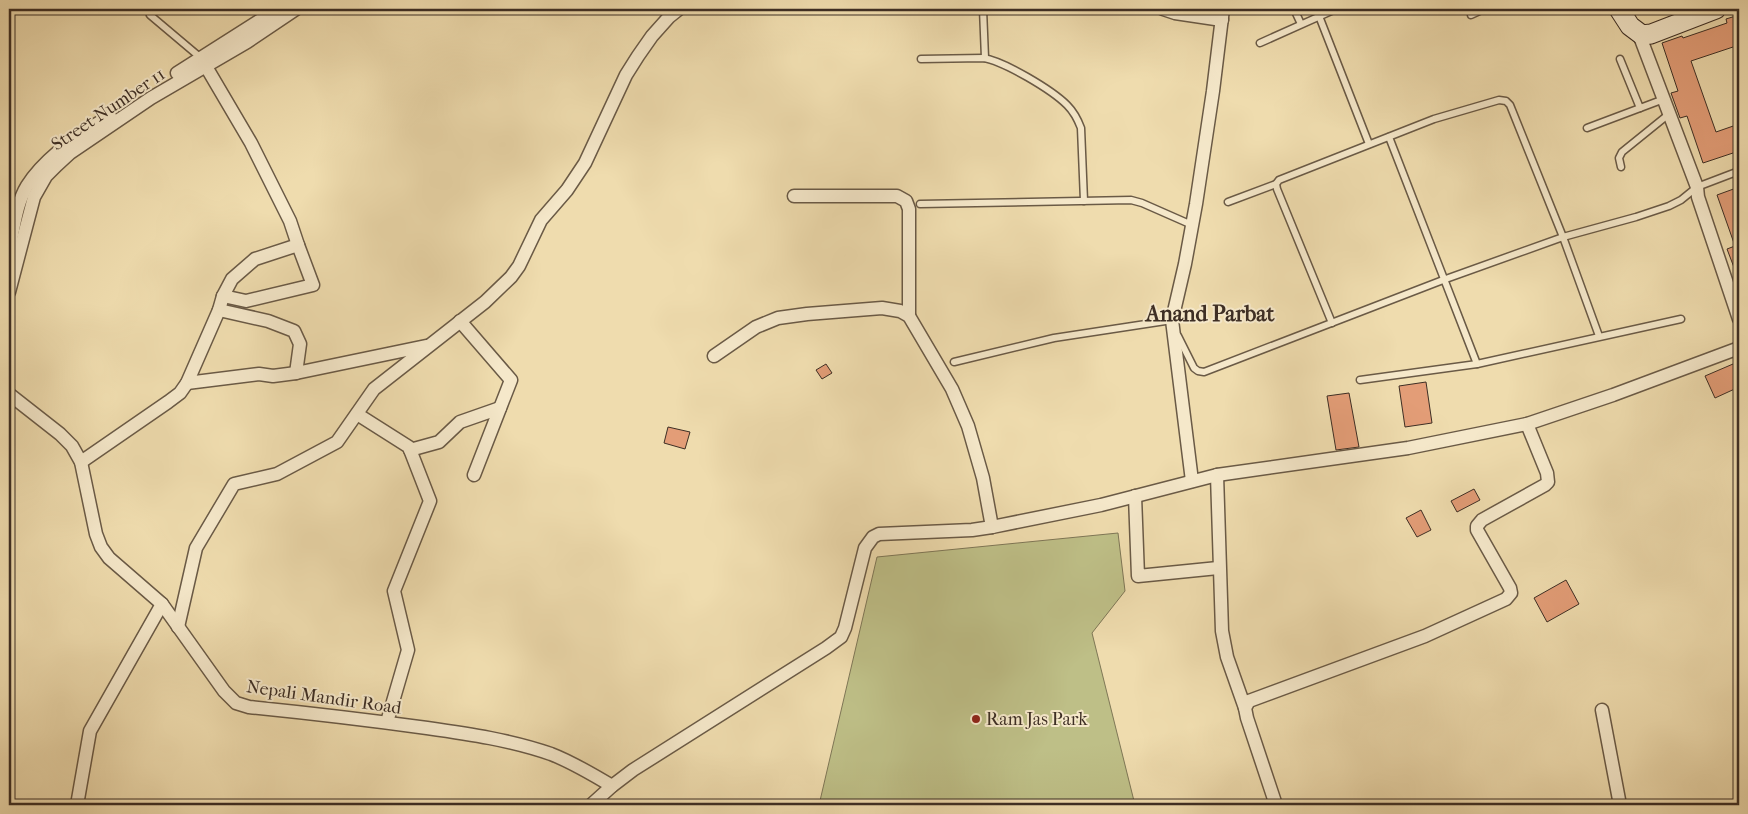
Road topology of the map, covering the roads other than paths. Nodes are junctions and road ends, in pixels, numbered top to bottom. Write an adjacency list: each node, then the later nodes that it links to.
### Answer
1 (154, 9): 21 (lane)
2 (278, 9): 21 (street, Street Number 11)
3 (296, 9): 21 (street, Street Number 11)
4 (679, 9): 47 (street)
5 (983, 9): 19 (lane)
6 (1162, 9): 12 (street)
7 (1294, 9): 15 (lane)
8 (1336, 9): 14 (lane)
9 (1484, 9): 13 (lane)
10 (1619, 9): 16 (street)
11 (1716, 9): 16 (street)
12 (1222, 14): 36 (street)
13 (1471, 15)
14 (1320, 16): 15 (lane); 27 (lane)
15 (1301, 24): 17 (lane)
16 (1639, 34): 22 (street)
17 (1260, 43)
18 (922, 58): 19 (lane)
19 (985, 58): 33 (lane)
20 (1620, 59): 23 (lane)
21 (203, 62): 38 (street); 39 (street, Street Number 11); 41 (street, Street Number 11)
22 (1664, 99): 23 (lane); 24 (street)
23 (1640, 108): 25 (lane)
24 (1670, 114): 28 (lane); 31 (street)
25 (1588, 128)
26 (1389, 137): 27 (lane); 37 (lane); 40 (lane)
27 (1370, 144): 30 (lane)
28 (1620, 167)
29 (1739, 171): 31 (lane)
30 (1276, 184): 34 (lane); 49 (lane)
31 (1697, 187): 37 (lane); 46 (street)
32 (794, 196): 44 (street)
33 (1084, 201): 35 (lane); 36 (lane)
34 (1228, 202)
35 (920, 204)
36 (1192, 225): 48 (street)
37 (1563, 237): 40 (lane); 50 (lane)
38 (298, 246): 42 (street); 42 (street)
39 (9, 249)
40 (1443, 280): 49 (lane); 55 (lane)
41 (9, 292)
42 (223, 296): 43 (street)
43 (219, 310): 56 (street); 58 (street)
44 (909, 316): 53 (street); 69 (street)
45 (1681, 319): 50 (lane)
46 (1739, 319)
47 (460, 321): 51 (street); 60 (street)
48 (1172, 323): 49 (lane); 54 (lane); 67 (street)
49 (1332, 323)
50 (1599, 336): 55 (lane)
51 (430, 345): 56 (street); 61 (street)
52 (1739, 348): 62 (street)
53 (714, 356)
54 (954, 362)
55 (1476, 364): 57 (lane)
56 (296, 373): 58 (street)
57 (1360, 380)
58 (187, 383): 64 (street)
59 (9, 394): 64 (street, Nepali Mandir Road)
60 (500, 408): 63 (street); 65 (street)
61 (356, 414): 63 (street); 72 (street)
62 (1527, 424): 66 (street); 73 (street)
63 (410, 450): 75 (street)
64 (81, 462): 71 (street, Nepali Mandir Road)
65 (474, 475)
66 (1216, 475): 67 (street); 70 (street)
67 (1192, 481): 68 (street)
68 (1135, 496): 69 (street); 70 (street)
69 (992, 527): 76 (street)
70 (1218, 568): 73 (street)
71 (162, 604): 72 (street, Nepali Mandir Road); 77 (street)
72 (178, 627): 75 (street, Nepali Mandir Road)
73 (1245, 708): 79 (street)
74 (1602, 710): 80 (street)
75 (387, 722): 76 (street, Nepali Mandir Road)
76 (612, 786): 78 (street)
77 (77, 805)
78 (591, 805)
79 (1276, 805)
80 (1620, 805)

